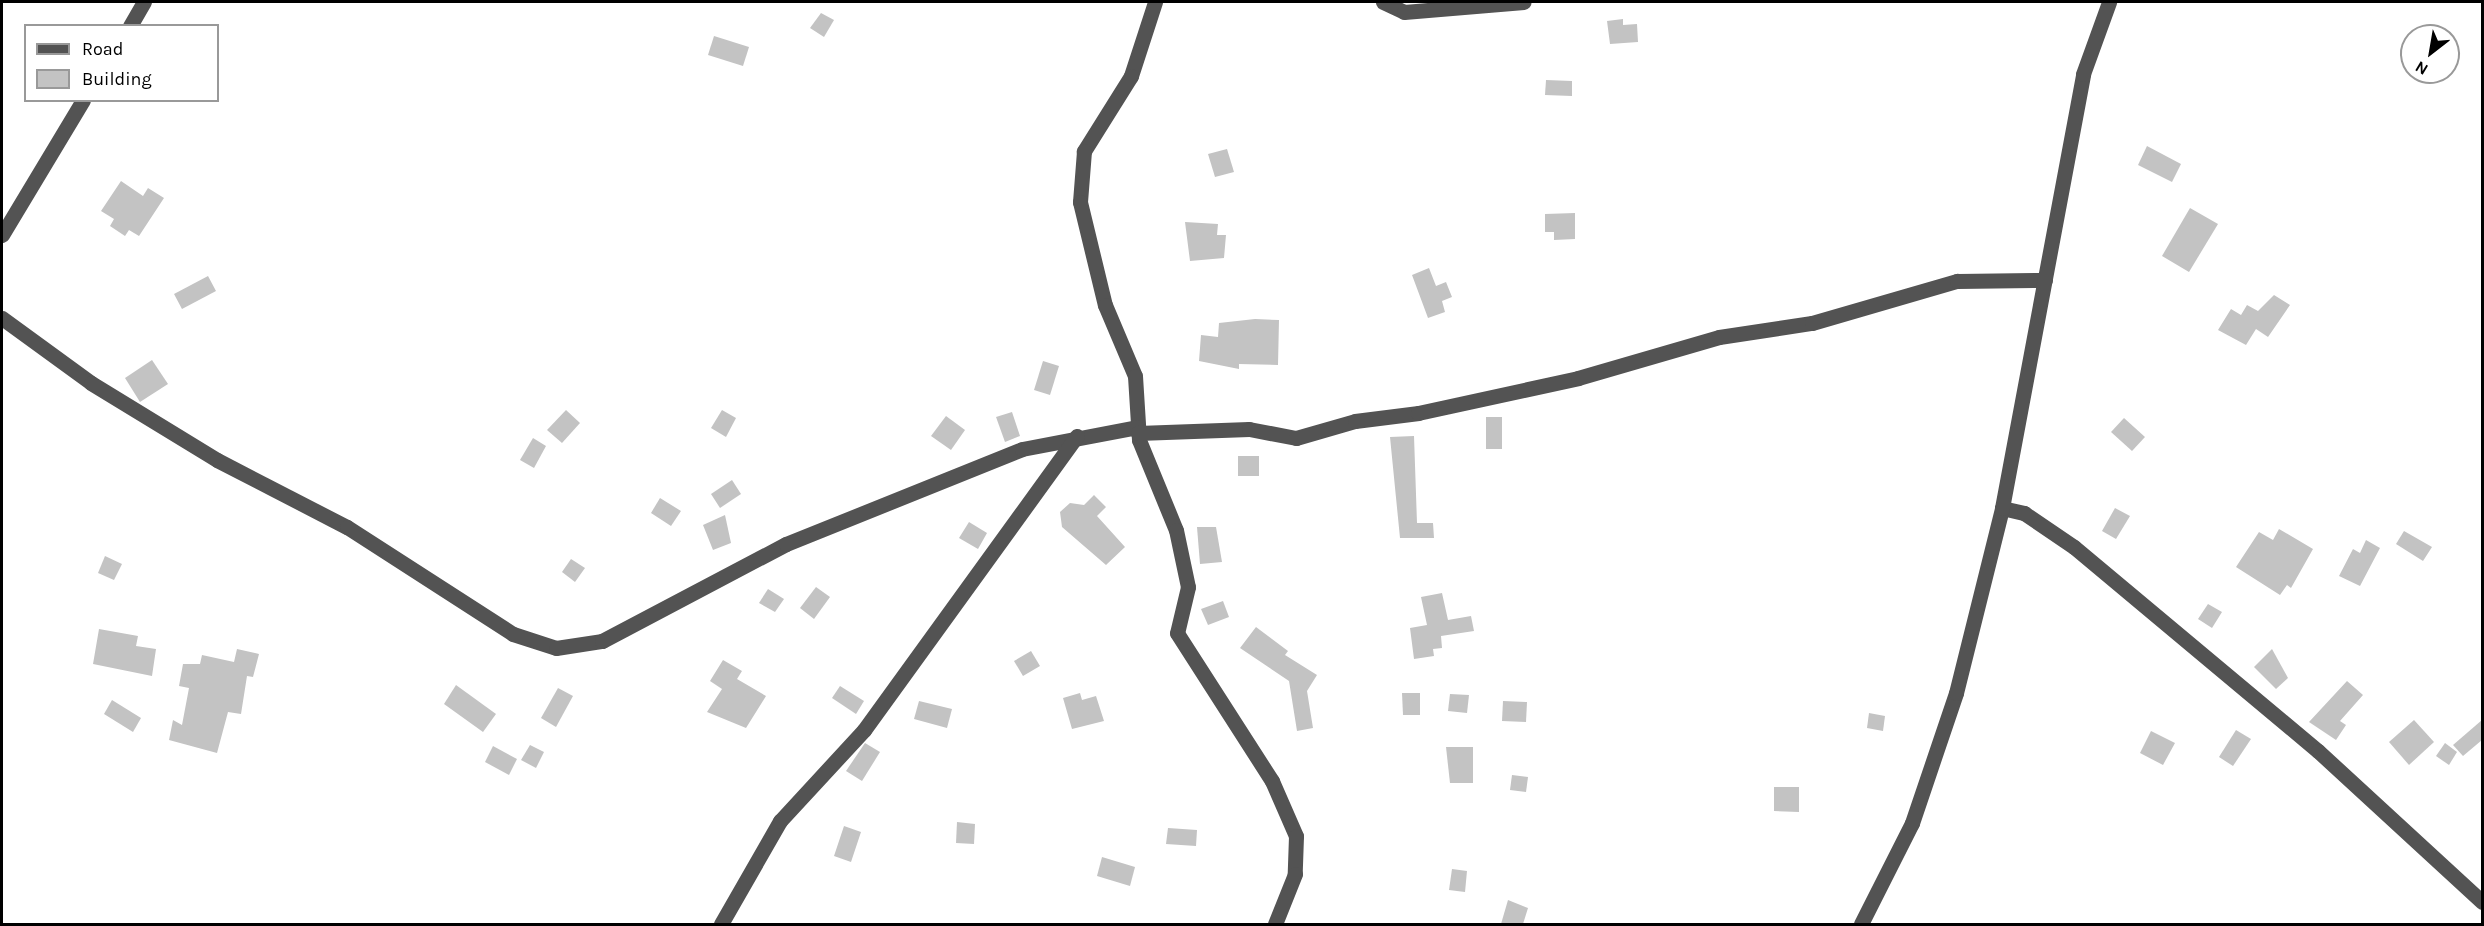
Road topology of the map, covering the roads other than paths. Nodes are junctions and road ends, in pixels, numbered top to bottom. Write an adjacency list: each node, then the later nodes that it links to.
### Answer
1 (144, 2): 6 (street)
2 (1155, 2): 11 (street)
3 (1383, 2): 4 (street)
4 (1524, 2)
5 (2109, 2): 9 (street)
6 (131, 24)
7 (82, 102): 8 (street)
8 (2, 235)
9 (2045, 280): 11 (street); 13 (street)
10 (2, 318): 12 (street)
11 (1138, 430): 12 (street); 16 (street)
12 (1077, 436): 15 (street)
13 (2002, 508): 14 (street); 17 (street)
14 (2482, 902)
15 (720, 924)
16 (1275, 924)
17 (1861, 924)

